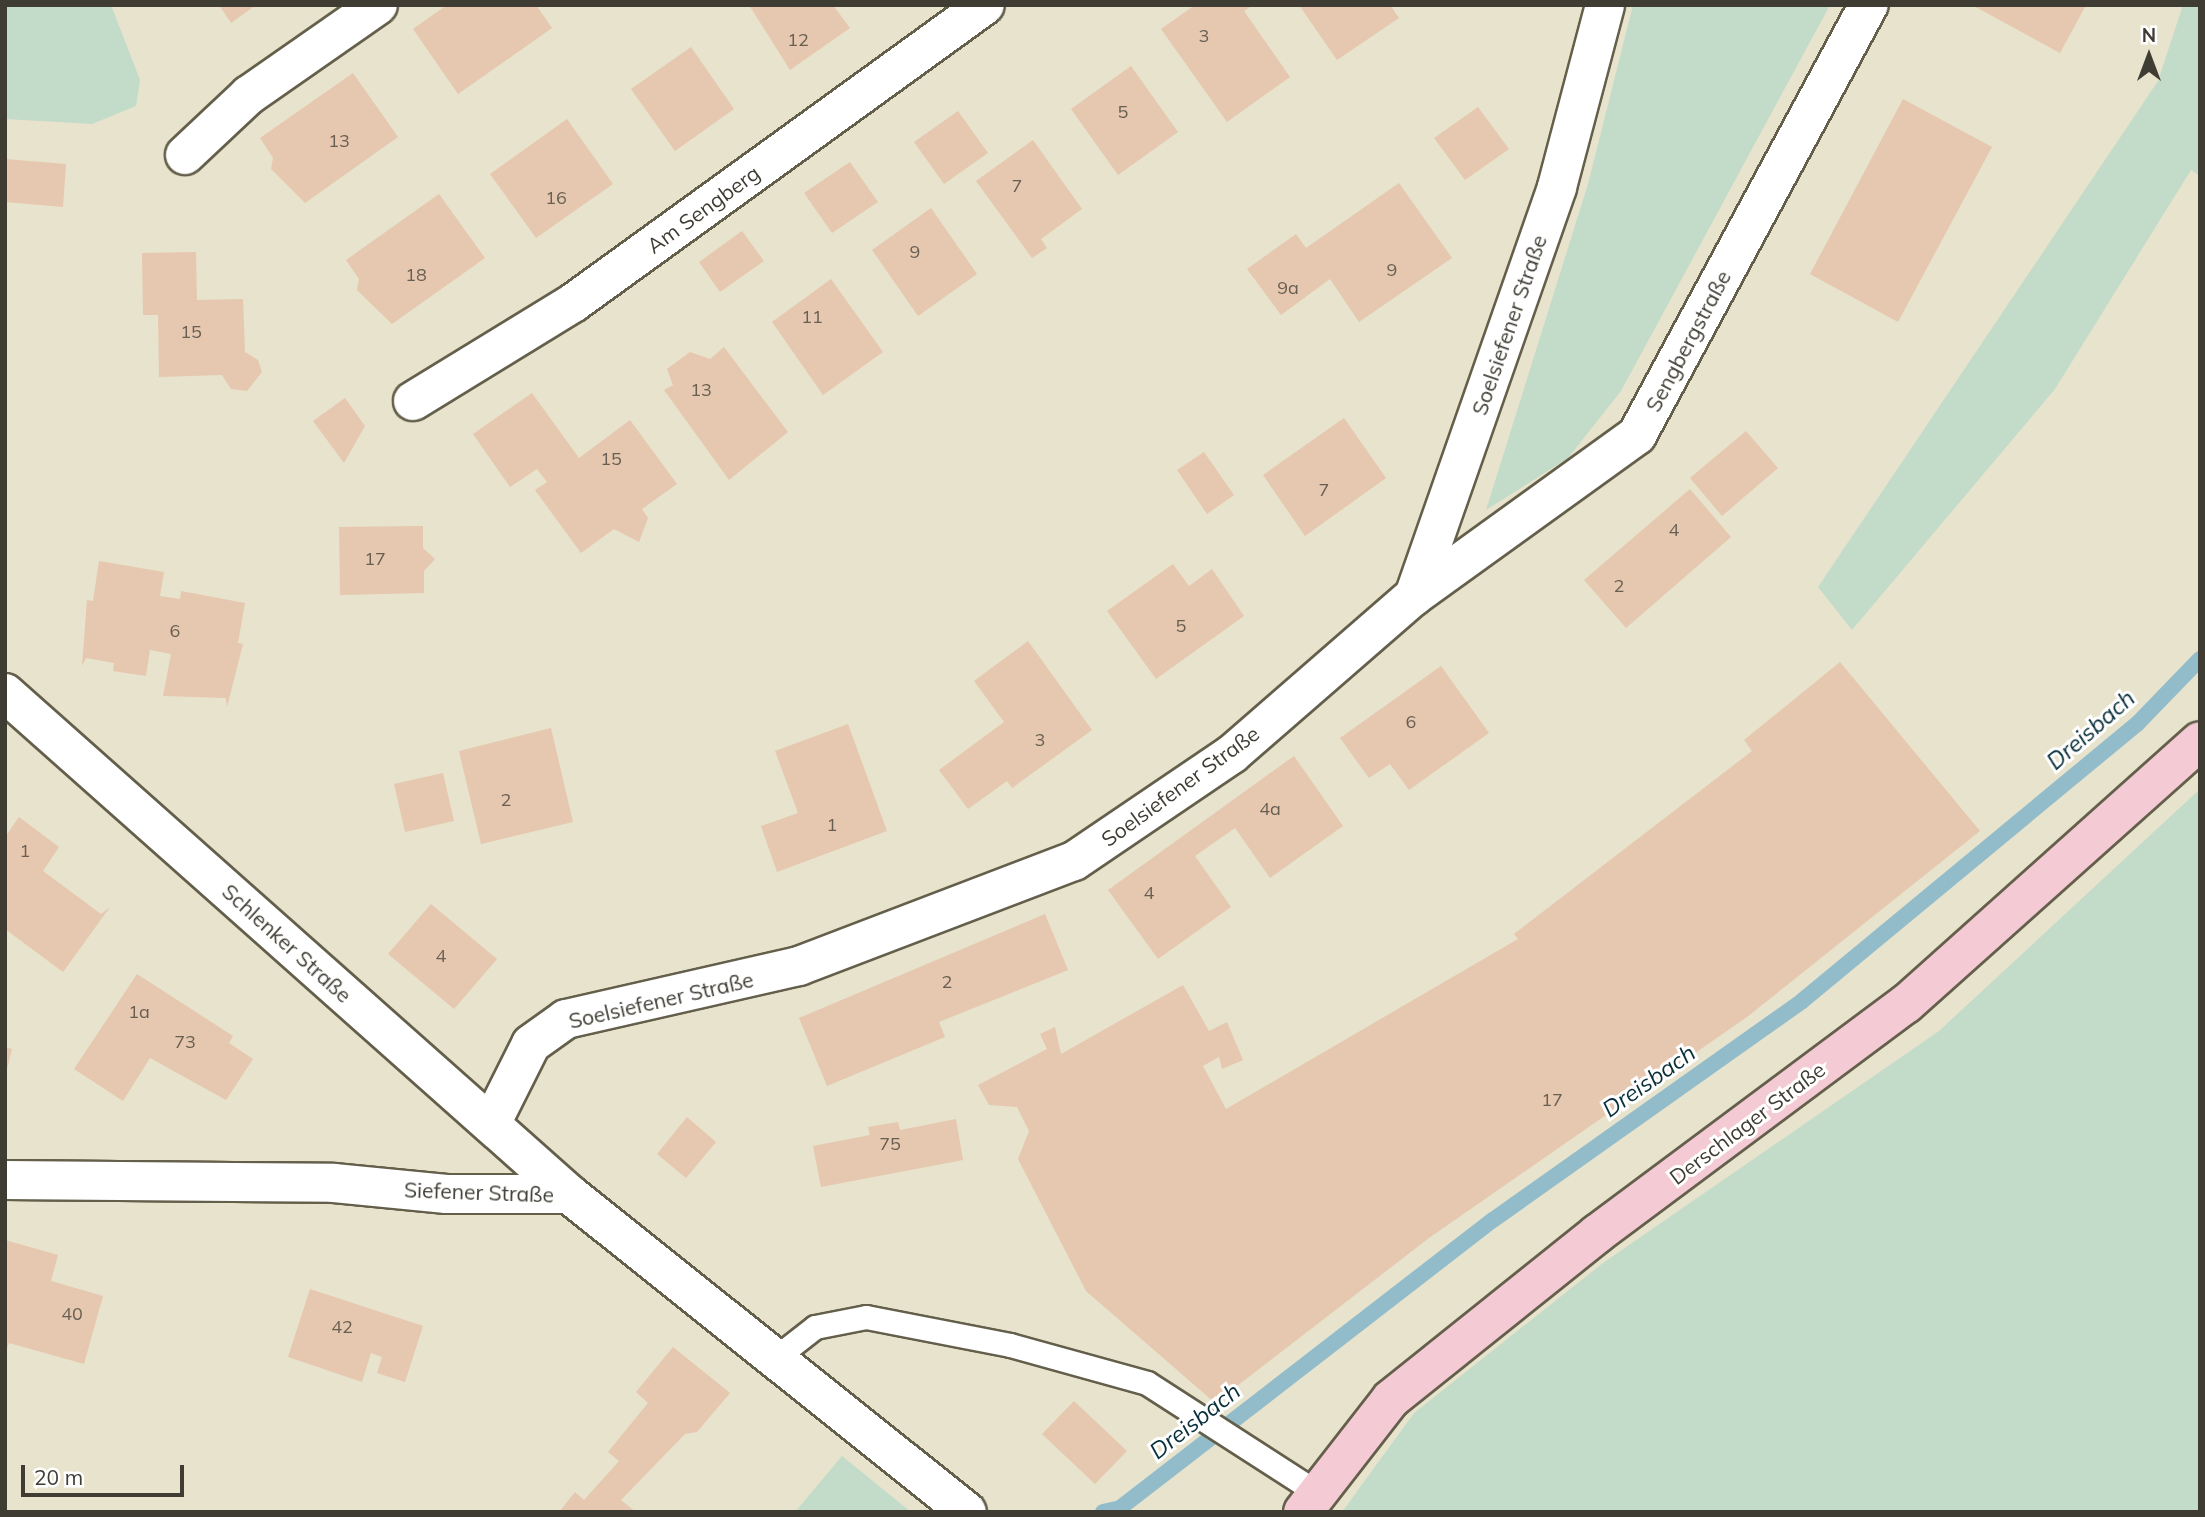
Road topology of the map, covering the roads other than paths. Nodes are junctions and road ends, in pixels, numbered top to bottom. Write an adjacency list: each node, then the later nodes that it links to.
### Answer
1 (378, 5): 5 (street)
2 (985, 5): 6 (street, Am Sengberg)
3 (1605, 5): 7 (street, Soelsiefener Straße)
4 (1869, 5): 7 (street, Sengbergstraße)
5 (185, 155)
6 (413, 401)
7 (1414, 596): 10 (street, Soelsiefener Straße)
8 (5, 693): 10 (street, Schlenker Straße)
9 (2200, 740): 14 (main road, Derschlager Straße)
10 (491, 1124): 12 (street, Schlenker Straße)
11 (5, 1180): 12 (street, Siefener Straße)
12 (569, 1194): 13 (street, Siefener Straße)
13 (774, 1359): 14 (lane); 15 (street, Siefener Straße)
14 (1310, 1502)
15 (966, 1511)

